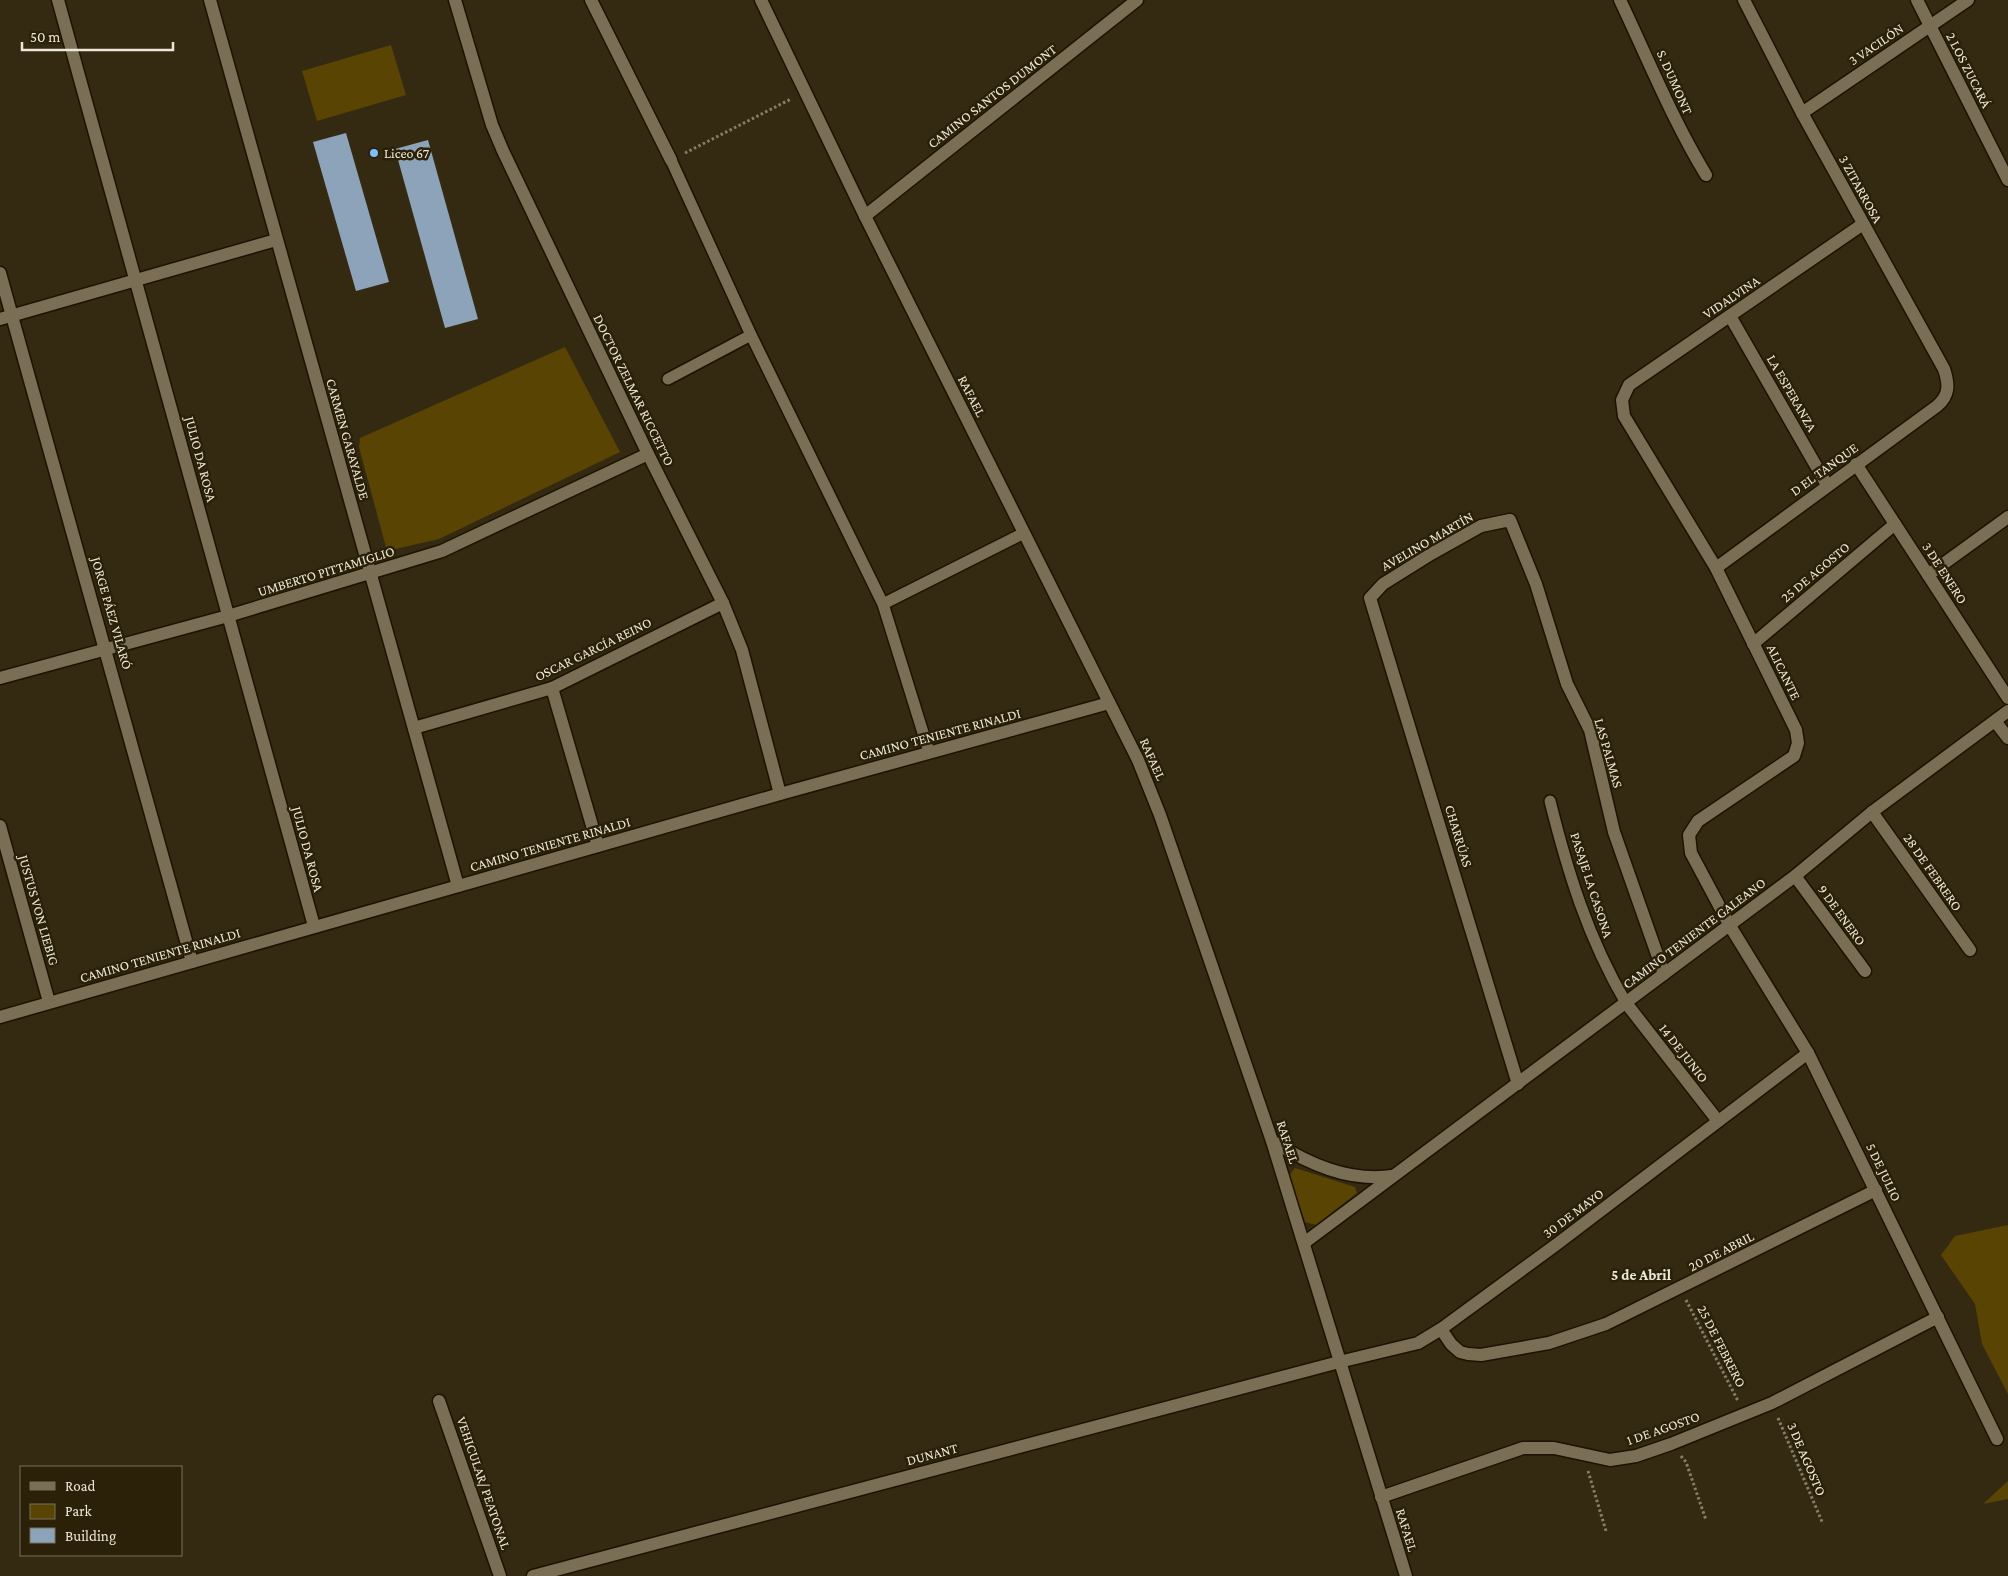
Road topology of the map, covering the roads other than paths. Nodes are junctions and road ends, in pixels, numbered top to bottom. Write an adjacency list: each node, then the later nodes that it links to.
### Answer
1 (58, 0): 20 (street, JULIO DA ROSA)
2 (210, 0): 18 (street, CARMEN GARAYALDE)
3 (455, 0): 27 (street, DOCTOR ZELMAR RICCETTO)
4 (591, 0): 13 (street)
5 (761, 0): 16 (street, RAFAEL)
6 (1137, 0): 16 (street, CAMINO SANTOS DUMONT)
7 (1620, 0): 14 (street, S. DUMONT)
8 (1744, 0): 12 (street, 3 ZITARROSA)
9 (1918, 0): 11 (street, 2 LOS ZUCARÁ)
10 (1968, 0): 11 (street, 3 VACILÓN)
11 (1930, 26): 12 (street, 3 VACILÓN); 15 (street, 2 LOS ZUCARÁ)
12 (1802, 113): 17 (street, 3 ZITARROSA)
13 (670, 160): 23 (lane)
14 (1706, 175)
15 (2008, 180)
16 (865, 216): 33 (street, RAFAEL)
17 (1863, 224): 21 (street, VIDALVINA); 25 (street, 3 ZITARROSA)
18 (276, 240): 20 (street); 35 (street, CARMEN GARAYALDE)
19 (0, 273): 22 (street, JORGE PÁEZ VILARÓ)
20 (136, 280): 22 (street); 40 (street, JULIO DA ROSA)
21 (1730, 316): 26 (street, VIDALVINA); 29 (street, LA ESPERANZA)
22 (6, 317): 42 (street, JORGE PÁEZ VILARÓ)
23 (751, 335): 24 (lane); 39 (lane)
24 (668, 379)
25 (1947, 392): 28 (street, D EL TANQUE)
26 (1622, 400): 34 (street, ALICANTE)
27 (648, 454): 35 (street, UMBERTO PITTAMIGLIO); 38 (street, DOCTOR ZELMAR RICCETTO)
28 (1856, 464): 29 (street, D EL TANQUE); 32 (street, 3 DE ENERO)
29 (1827, 485): 34 (street, D EL TANQUE)
30 (2008, 518): 36 (street)
31 (1504, 521): 37 (street, AVELINO MARTÍN); 64 (street, LAS PALMAS)
32 (1896, 524): 36 (street, 3 DE ENERO); 41 (street, 25 DE AGOSTO)
33 (1024, 533): 39 (lane); 46 (street, RAFAEL)
34 (1716, 568): 41 (street, ALICANTE)
35 (371, 574): 40 (street, UMBERTO PITTAMIGLIO); 49 (street, CARMEN GARAYALDE)
36 (1928, 575): 45 (street, 3 DE ENERO)
37 (1370, 598): 69 (street, CHARRÚAS)
38 (723, 603): 44 (street, OSCAR GARCÍA REINO); 52 (street, DOCTOR ZELMAR RICCETTO)
39 (883, 604): 51 (lane)
40 (228, 616): 42 (street, UMBERTO PITTAMIGLIO); 59 (street, JULIO DA ROSA)
41 (1754, 644): 60 (street, ALICANTE)
42 (106, 649): 43 (street, UMBERTO PITTAMIGLIO); 62 (street, JORGE PÁEZ VILARÓ)
43 (0, 678)
44 (552, 688): 49 (street, OSCAR GARCÍA REINO); 56 (street)
45 (2008, 698)
46 (1109, 703): 51 (street, CAMINO TENIENTE RINALDI); 71 (street, RAFAEL)
47 (2008, 711): 48 (street, CAMINO TENIENTE GALEANO)
48 (1995, 721): 50 (street); 54 (street, CAMINO TENIENTE GALEANO)
49 (414, 728): 58 (street, CARMEN GARAYALDE)
50 (2008, 738)
51 (928, 752): 52 (street, CAMINO TENIENTE RINALDI)
52 (780, 794): 56 (street, CAMINO TENIENTE RINALDI)
53 (1550, 801): 66 (lane, PASAJE LA CASONA)
54 (1872, 812): 57 (street, CAMINO TENIENTE GALEANO); 61 (street, 28 DE FEBRERO)
55 (0, 826): 65 (street, JUSTUS VON LIEBIG)
56 (598, 846): 58 (street, CAMINO TENIENTE RINALDI)
57 (1795, 876): 60 (street, CAMINO TENIENTE GALEANO); 63 (street, 9 DE ENERO)
58 (458, 886): 59 (street, CAMINO TENIENTE RINALDI)
59 (314, 926): 62 (street, CAMINO TENIENTE RINALDI)
60 (1730, 926): 64 (street, CAMINO TENIENTE GALEANO); 68 (street, 5 DE JULIO)
61 (1970, 950)
62 (192, 962): 65 (street, CAMINO TENIENTE RINALDI)
63 (1864, 971)
64 (1664, 974): 66 (street, CAMINO TENIENTE GALEANO)
65 (49, 1002): 67 (street, CAMINO TENIENTE RINALDI)
66 (1626, 1003): 69 (street, CAMINO TENIENTE GALEANO); 70 (street, 14 DE JUNIO)
67 (0, 1017)
68 (1808, 1054): 70 (street, 30 DE MAYO); 73 (street, 5 DE JULIO)
69 (1518, 1084): 72 (street, CAMINO TENIENTE GALEANO)
70 (1718, 1121): 76 (street, 30 DE MAYO)
71 (1272, 1141): 72 (street); 74 (street, RAFAEL)
72 (1395, 1176): 74 (street, CAMINO TENIENTE GALEANO)
73 (1876, 1190): 75 (street, 5 DE JULIO); 76 (street, 20 DE ABRIL)
74 (1304, 1243): 77 (street, RAFAEL)
75 (1938, 1317): 79 (street, 5 DE JULIO); 80 (street, 1 DE AGOSTO)
76 (1441, 1329): 77 (street, 30 DE MAYO)
77 (1339, 1362): 80 (street, RAFAEL); 82 (street, DUNANT)
78 (439, 1401): 81 (street, VEHICULAR/ PEATONAL)
79 (1997, 1439)
80 (1381, 1497): 83 (street, RAFAEL)
81 (500, 1576)
82 (533, 1576)
83 (1406, 1576)

